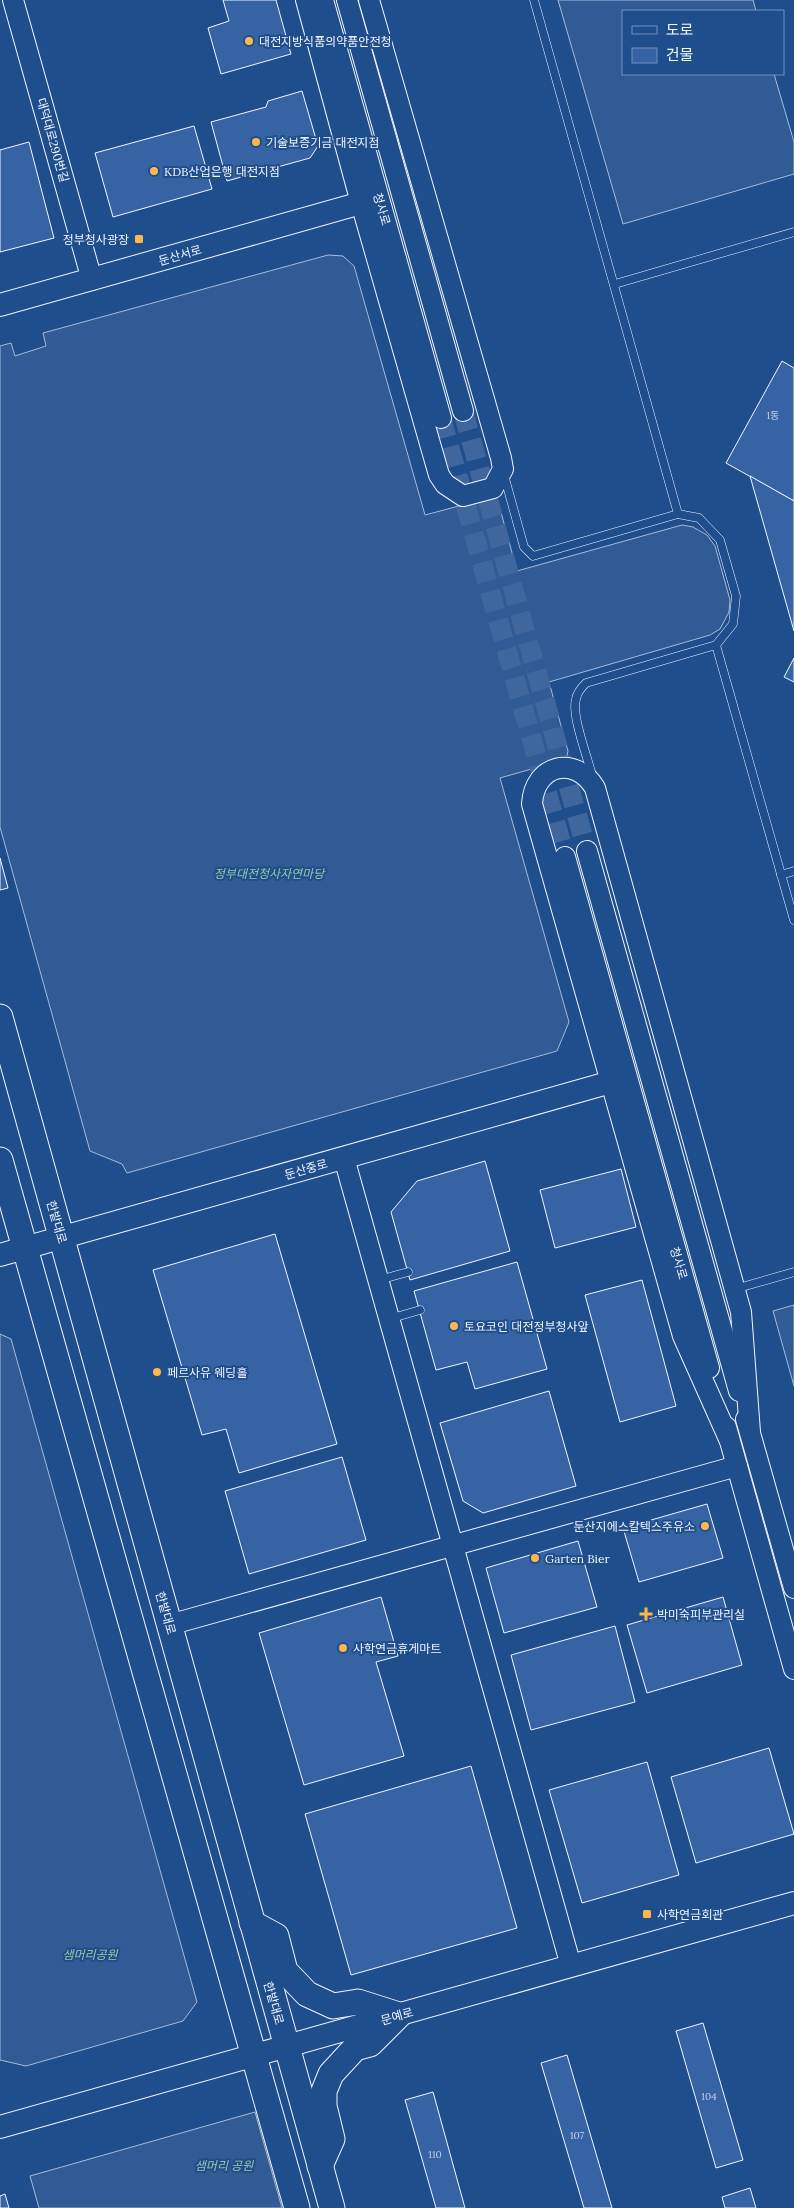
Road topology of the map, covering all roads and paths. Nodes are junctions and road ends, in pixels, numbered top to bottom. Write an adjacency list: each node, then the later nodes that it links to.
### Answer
1 (13, 0): 9 (street, 대덕대로290번길)
2 (306, 0): 7 (street)
3 (323, 0): 13 (street, 청사로)
4 (347, 0): 12 (street, 청사로)
5 (369, 0): 14 (street)
6 (534, 0): 10 (lane)
7 (361, 204): 9 (main road, 둔산서로); 14 (street)
8 (794, 232): 10 (lane)
9 (92, 280): 11 (main road, 둔산서로)
10 (615, 284): 15 (lane)
11 (0, 305)
12 (463, 411)
13 (441, 418)
14 (501, 458): 15 (lane)
15 (678, 514): 16 (lane)
16 (716, 645): 17 (lane); 21 (lane)
17 (595, 788): 24 (street); 33 (street)
18 (587, 851): 36 (street, 청사로)
19 (565, 858): 37 (street, 청사로)
20 (794, 871): 21 (lane)
21 (781, 874): 22 (lane)
22 (794, 920)
23 (0, 1017): 27 (main road, 한밭대로)
24 (611, 1082): 25 (main road, 둔산중로); 37 (street)
25 (344, 1158): 27 (main road, 둔산중로); 32 (street)
26 (0, 1160): 28 (main road)
27 (61, 1237): 28 (main road, 둔산중로); 41 (main road, 한밭대로)
28 (25, 1247): 29 (main road, 둔산중로); 48 (main road)
29 (0, 1254)
30 (408, 1272): 32 (lane)
31 (794, 1272): 33 (lane)
32 (379, 1280): 35 (street)
33 (735, 1289): 36 (street)
34 (420, 1310): 35 (lane)
35 (389, 1319): 39 (street)
36 (750, 1432): 40 (street, 청사로)
37 (729, 1438): 38 (street, 청사로)
38 (737, 1466): 39 (street); 42 (street, 청사로)
39 (453, 1546): 41 (street); 45 (street)
40 (794, 1588)
41 (169, 1625): 44 (main road, 한밭대로)
42 (794, 1669)
43 (794, 1903): 45 (main road, 문예로)
44 (252, 1923): 46 (main road); 47 (main road, 한밭대로)
45 (572, 1966): 46 (main road, 문예로)
46 (399, 2015): 47 (main road, 문예로); 50 (main road)
47 (287, 2047): 48 (main road, 문예로); 50 (main road, 한밭대로)
48 (254, 2056): 49 (main road, 문예로); 51 (main road)
49 (0, 2127)
50 (320, 2166): 52 (main road, 한밭대로)
51 (297, 2208)
52 (332, 2208)

